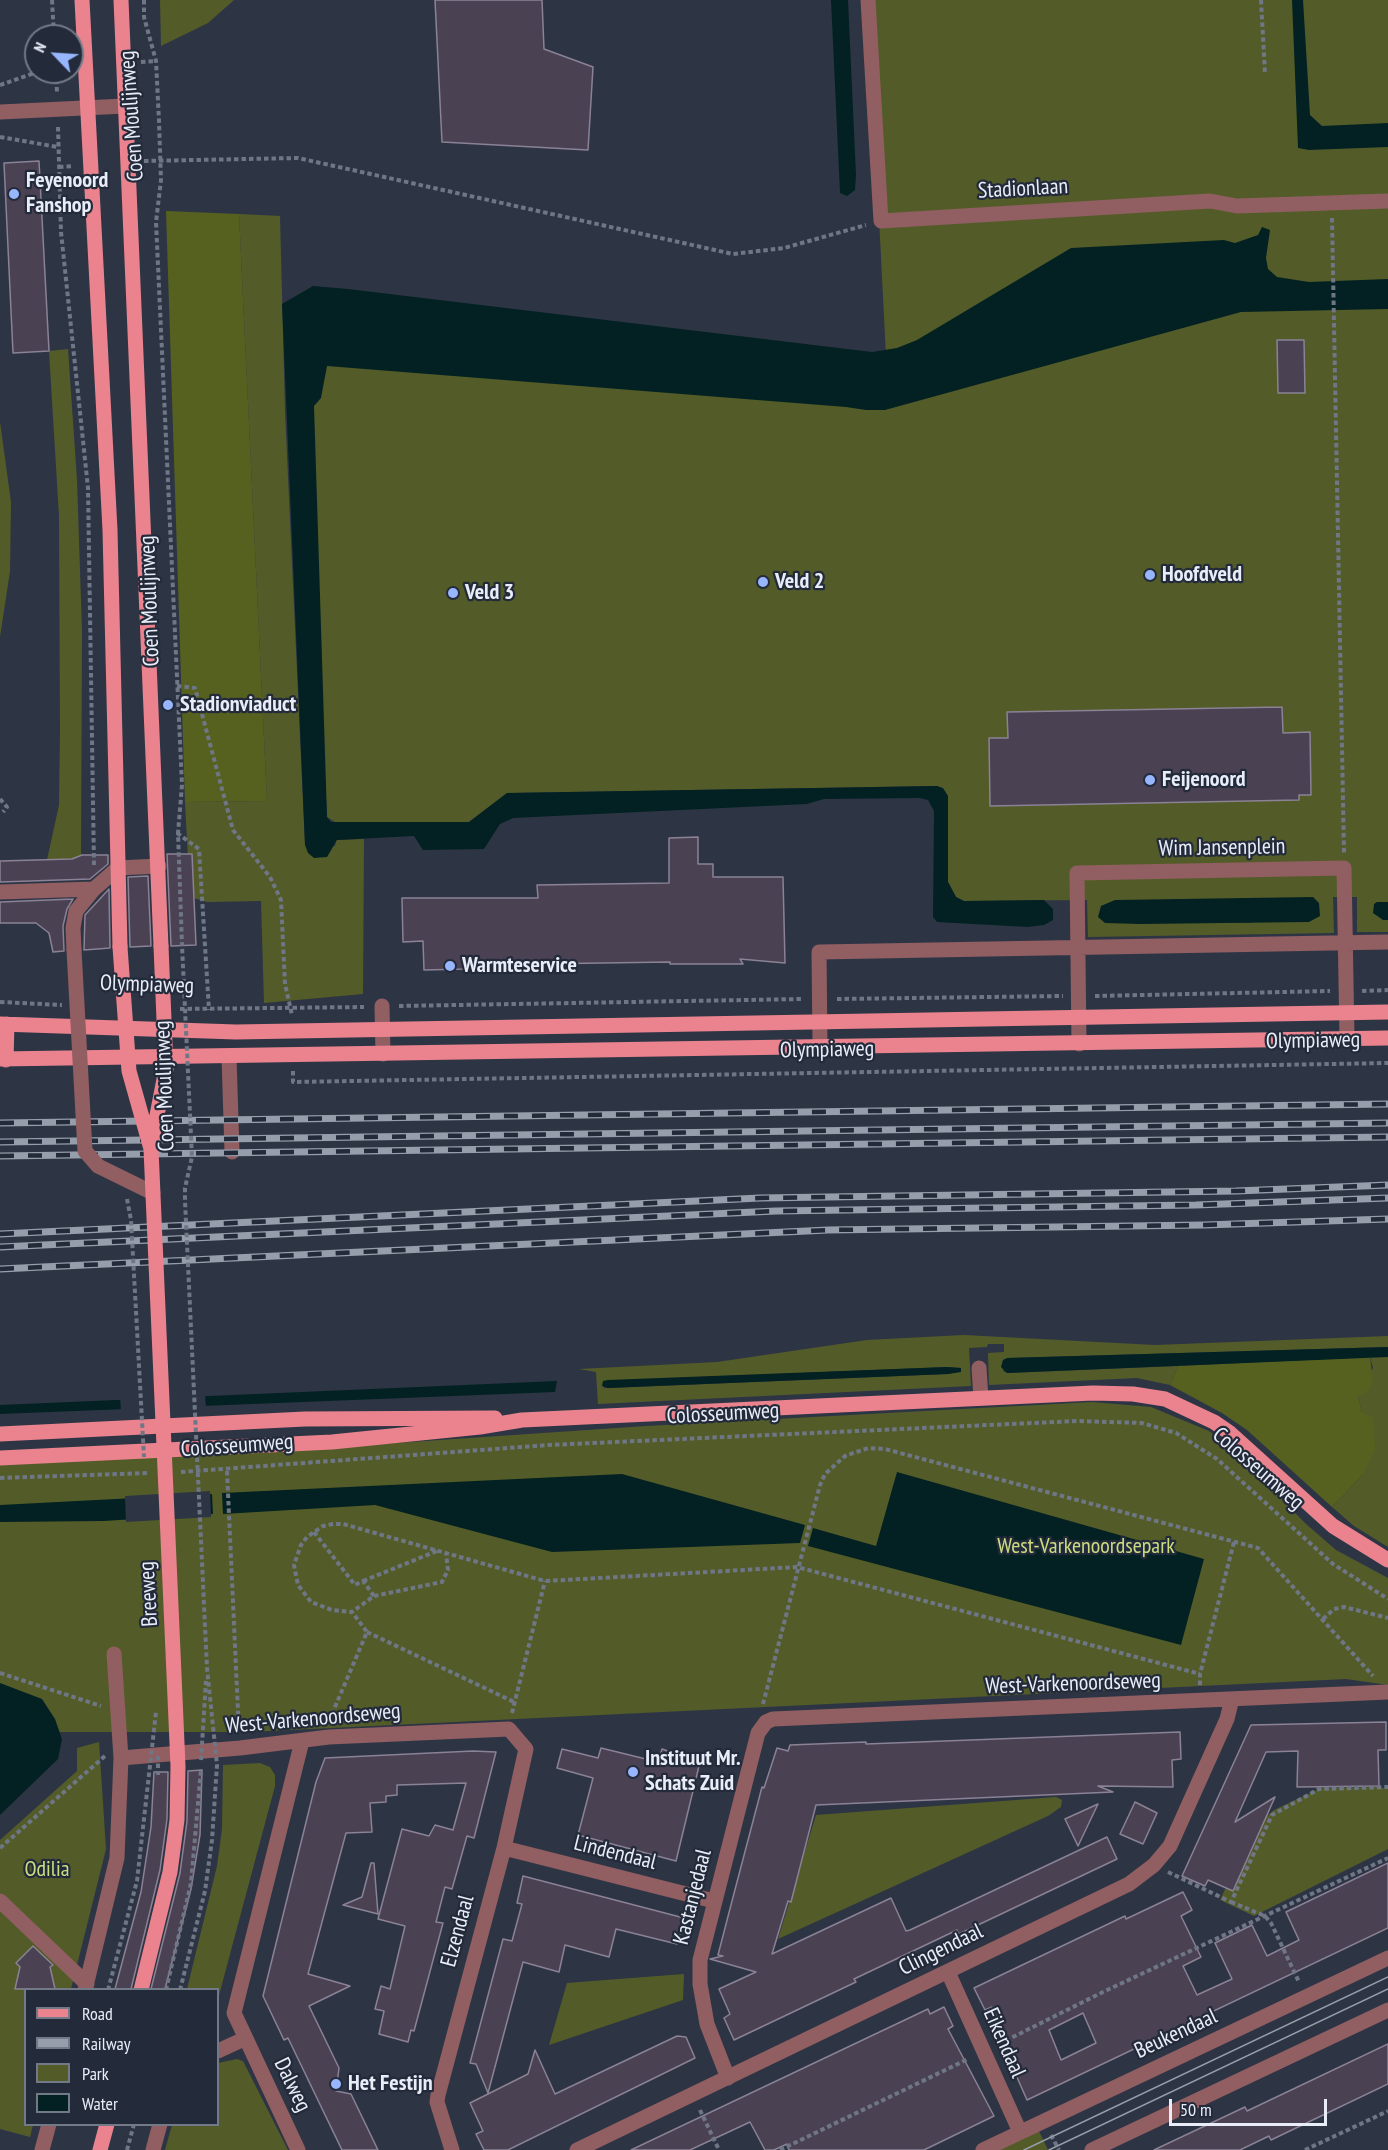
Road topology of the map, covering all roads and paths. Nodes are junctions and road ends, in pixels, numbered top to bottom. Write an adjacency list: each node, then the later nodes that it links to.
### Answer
1 (52, 0): 7 (path)
2 (82, 0): 12 (main road, Coen Moulijnweg)
3 (121, 0): 11 (main road, Coen Moulijnweg)
4 (144, 0): 16 (path, Coen Moulijnweg)
5 (868, 0): 20 (street)
6 (1261, 0): 8 (path)
7 (53, 24)
8 (1264, 74)
9 (24, 77): 10 (path)
10 (0, 85)
11 (125, 106): 12 (street); 25 (main road, Coen Moulijnweg)
12 (88, 107): 13 (street); 26 (main road, Coen Moulijnweg)
13 (0, 112)
14 (0, 137): 15 (path)
15 (58, 147)
16 (160, 160): 20 (path); 21 (path, Coen Moulijnweg)
17 (59, 167): 28 (path)
18 (1388, 201): 19 (street, Stadionlaan)
19 (1331, 205): 20 (street, Stadionlaan); 27 (path)
20 (881, 221)
21 (177, 686): 24 (path, Coen Moulijnweg); 41 (path)
22 (0, 799): 23 (path)
23 (3, 812)
24 (178, 833): 42 (path); 88 (path, Coen Moulijnweg, bridge)
25 (159, 866): 26 (street); 59 (main road, Coen Moulijnweg, bridge)
26 (118, 868): 28 (street); 59 (main road, Coen Moulijnweg, bridge)
27 (1344, 868): 31 (street); 32 (street, Wim Jansenplein)
28 (94, 889): 29 (street); 61 (street, bridge)
29 (0, 892)
30 (1388, 942): 31 (street, Olympiaweg)
31 (1346, 943): 32 (street, Olympiaweg); 34 (street)
32 (1078, 948): 35 (street, Wim Jansenplein); 36 (street, Olympiaweg)
33 (1388, 990): 34 (path, Olympiaweg)
34 (1346, 991): 35 (path, Olympiaweg); 44 (street)
35 (1078, 996): 36 (path, Olympiaweg); 45 (street, Wim Jansenplein)
36 (820, 999): 39 (path, Olympiaweg); 46 (street, Olympiaweg)
37 (0, 1002): 38 (path)
38 (67, 1005)
39 (382, 1006): 41 (path, Olympiaweg); 48 (street)
40 (173, 1008): 42 (path, Olympiaweg)
41 (292, 1008): 42 (path, Olympiaweg); 49 (path)
42 (208, 1010)
43 (1388, 1012): 44 (main road, Olympiaweg)
44 (1346, 1013): 45 (main road, Olympiaweg); 50 (street)
45 (1079, 1018): 46 (main road, Olympiaweg); 52 (street)
46 (820, 1022): 48 (main road, Olympiaweg); 53 (street, Olympiaweg)
47 (3, 1024): 49 (main road, Olympiaweg); 57 (main road, Olympiaweg)
48 (382, 1029): 49 (main road, Olympiaweg); 54 (street)
49 (292, 1031)
50 (1347, 1038): 51 (main road, Olympiaweg); 52 (main road, Olympiaweg)
51 (1388, 1038)
52 (1079, 1044): 53 (main road, Olympiaweg)
53 (820, 1046): 54 (main road, Olympiaweg)
54 (382, 1054): 55 (main road, Olympiaweg)
55 (293, 1056): 56 (main road, Olympiaweg); 58 (path, Olympiaweg)
56 (229, 1057): 57 (main road, Olympiaweg); 60 (street)
57 (3, 1060)
58 (1388, 1063)
59 (151, 1149): 61 (main road, Coen Moulijnweg, bridge)
60 (232, 1152)
61 (153, 1193): 118 (main road, Breeweg, bridge)
62 (130, 1205): 72 (path, bridge)
63 (980, 1368): 64 (street)
64 (981, 1398): 65 (main road, Colosseumweg); 77 (main road, Colosseumweg)
65 (522, 1420): 66 (main road, Colosseumweg); 67 (main road, Colosseumweg)
66 (0, 1434)
67 (0, 1458)
68 (227, 1471): 69 (path, Colosseumweg); 82 (path, Colosseumweg); 102 (path)
69 (179, 1472)
70 (155, 1473): 71 (path, Colosseumweg)
71 (0, 1478)
72 (146, 1478)
73 (314, 1532): 75 (path); 79 (path); 83 (path)
74 (1234, 1542): 78 (path); 85 (path); 90 (path)
75 (438, 1551): 76 (path); 79 (path)
76 (446, 1553): 80 (path); 81 (path)
77 (1388, 1560)
78 (797, 1567): 80 (path); 90 (path); 97 (path)
79 (363, 1581): 81 (path)
80 (545, 1581): 94 (path)
81 (374, 1596): 83 (path)
82 (1388, 1599)
83 (352, 1612): 86 (path)
84 (1388, 1618): 85 (path)
85 (1323, 1619): 91 (path)
86 (367, 1632): 94 (path); 99 (path)
87 (114, 1654): 96 (street)
88 (207, 1668): 104 (path, bridge); 119 (path, bridge)
89 (0, 1673): 96 (path)
90 (1200, 1674): 93 (path)
91 (1388, 1692): 92 (street, West-Varkenoordseweg)
92 (1232, 1698): 93 (street, West-Varkenoordseweg); 109 (street, Clingendaal)
93 (1200, 1701): 97 (street, West-Varkenoordseweg)
94 (514, 1702): 98 (path)
95 (157, 1705): 117 (path, bridge)
96 (118, 1712): 100 (street)
97 (761, 1726): 111 (street, Kastanjedaal)
98 (509, 1729): 99 (street, West-Varkenoordseweg); 107 (street, Elzendaal)
99 (329, 1737): 101 (street, West-Varkenoordseweg)
100 (121, 1742): 103 (street); 106 (path)
101 (302, 1742): 102 (street, West-Varkenoordseweg); 122 (street)
102 (240, 1748): 103 (street, West-Varkenoordseweg)
103 (121, 1758): 116 (street)
104 (201, 1760)
105 (1388, 1787): 112 (path)
106 (0, 1848)
107 (504, 1848): 111 (street, Lindendaal); 138 (street, Elzendaal)
108 (1388, 1858): 113 (path)
109 (1154, 1865): 112 (path); 115 (street, Clingendaal)
110 (0, 1901): 116 (street)
111 (714, 1901): 125 (street, Kastanjedaal)
112 (1232, 1902): 113 (path)
113 (1264, 1916): 120 (path); 124 (path)
114 (1388, 1958): 120 (street, Beukendaal)
115 (948, 1972): 124 (street, Eikendaal); 125 (street, Clingendaal)
116 (86, 1987)
117 (108, 1988)
118 (141, 1988)
119 (180, 1988)
120 (1306, 1996): 132 (street, Beukendaal)
121 (1388, 2010): 143 (street)
122 (244, 2039): 123 (street); 137 (street, Dalweg)
123 (219, 2051)
124 (983, 2052): 132 (street, Eikendaal); 141 (path)
125 (728, 2078): 126 (street, Clingendaal)
126 (693, 2096): 139 (street, Clingendaal); 140 (path)
127 (1388, 2111): 144 (path)
128 (48, 2126): 133 (street)
129 (106, 2126): 134 (main road)
130 (133, 2126): 135 (path)
131 (159, 2126): 136 (street)
132 (1020, 2132): 142 (street, Beukendaal)
133 (42, 2150)
134 (100, 2150)
135 (127, 2150)
136 (153, 2150)
137 (298, 2150)
138 (452, 2150)
139 (577, 2150)
140 (719, 2150)
141 (780, 2150)
142 (983, 2150)
143 (1092, 2150)
144 (1305, 2150)

